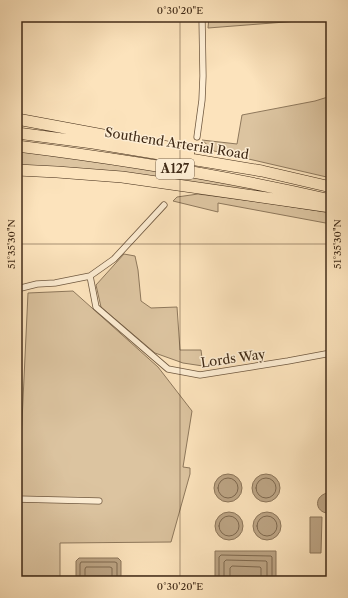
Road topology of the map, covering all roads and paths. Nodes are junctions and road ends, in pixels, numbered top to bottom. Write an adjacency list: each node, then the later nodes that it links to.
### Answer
1 (202, 17): 4 (street)
2 (17, 119): 7 (highway, A127)
3 (17, 133): 7 (highway, Southend Arterial Road / A127)
4 (197, 136)
5 (17, 146): 9 (highway, Southend Arterial Road / A127)
6 (17, 170): 11 (highway, A127)
7 (262, 171): 8 (highway, Southend Arterial Road / A127)
8 (331, 187)
9 (331, 200)
10 (164, 205): 12 (street)
11 (331, 207)
12 (90, 276): 13 (street); 14 (street, Lords Way)
13 (17, 289)
14 (331, 353)
15 (17, 499): 16 (street)
16 (99, 501)

